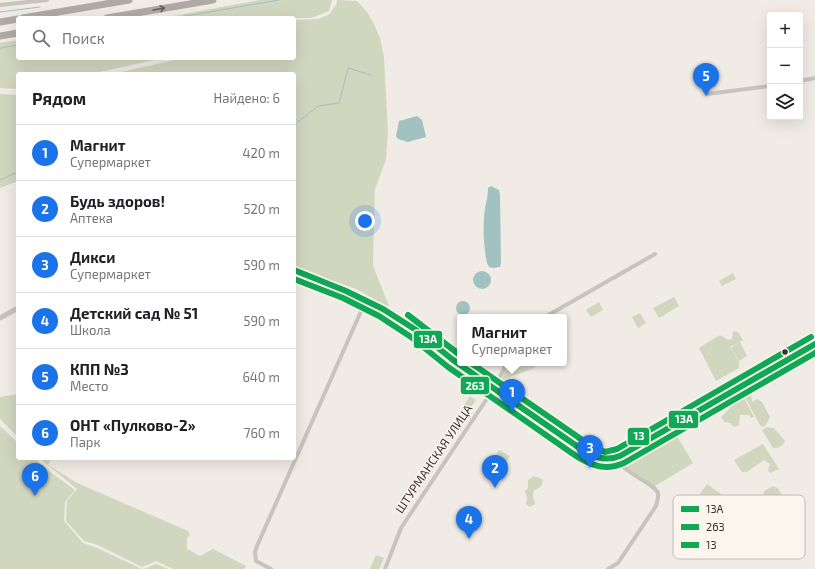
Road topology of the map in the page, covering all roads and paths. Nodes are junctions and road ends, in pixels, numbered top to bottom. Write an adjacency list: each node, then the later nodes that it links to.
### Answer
1 (47, 0): 4 (street)
2 (129, 0): 5 (highway)
3 (214, 0): 6 (highway, one-way to 3)
4 (0, 5)
5 (35, 16)
6 (119, 16)
7 (16, 19): 8 (highway)
8 (0, 22)
9 (16, 33): 10 (highway)
10 (0, 36)
11 (815, 78): 12 (street)
12 (803, 80)
13 (767, 86): 14 (street)
14 (708, 94)
15 (655, 254): 19 (street)
16 (296, 271): 17 (street)
17 (366, 300): 22 (street); 26 (street)
18 (16, 309): 20 (street)
19 (550, 314)
20 (0, 318)
21 (815, 344): 27 (street)
22 (457, 363)
23 (462, 366): 25 (street)
24 (505, 366): 25 (street, ШТУРМАНСКАЯ УЛИЦА)
25 (494, 388): 27 (street); 31 (street, ШТУРМАНСКАЯ УЛИЦА)
26 (296, 456)
27 (615, 459): 32 (street)
28 (294, 460): 29 (street)
29 (261, 567): 30 (street)
30 (271, 569)
31 (385, 569)
32 (608, 569)

